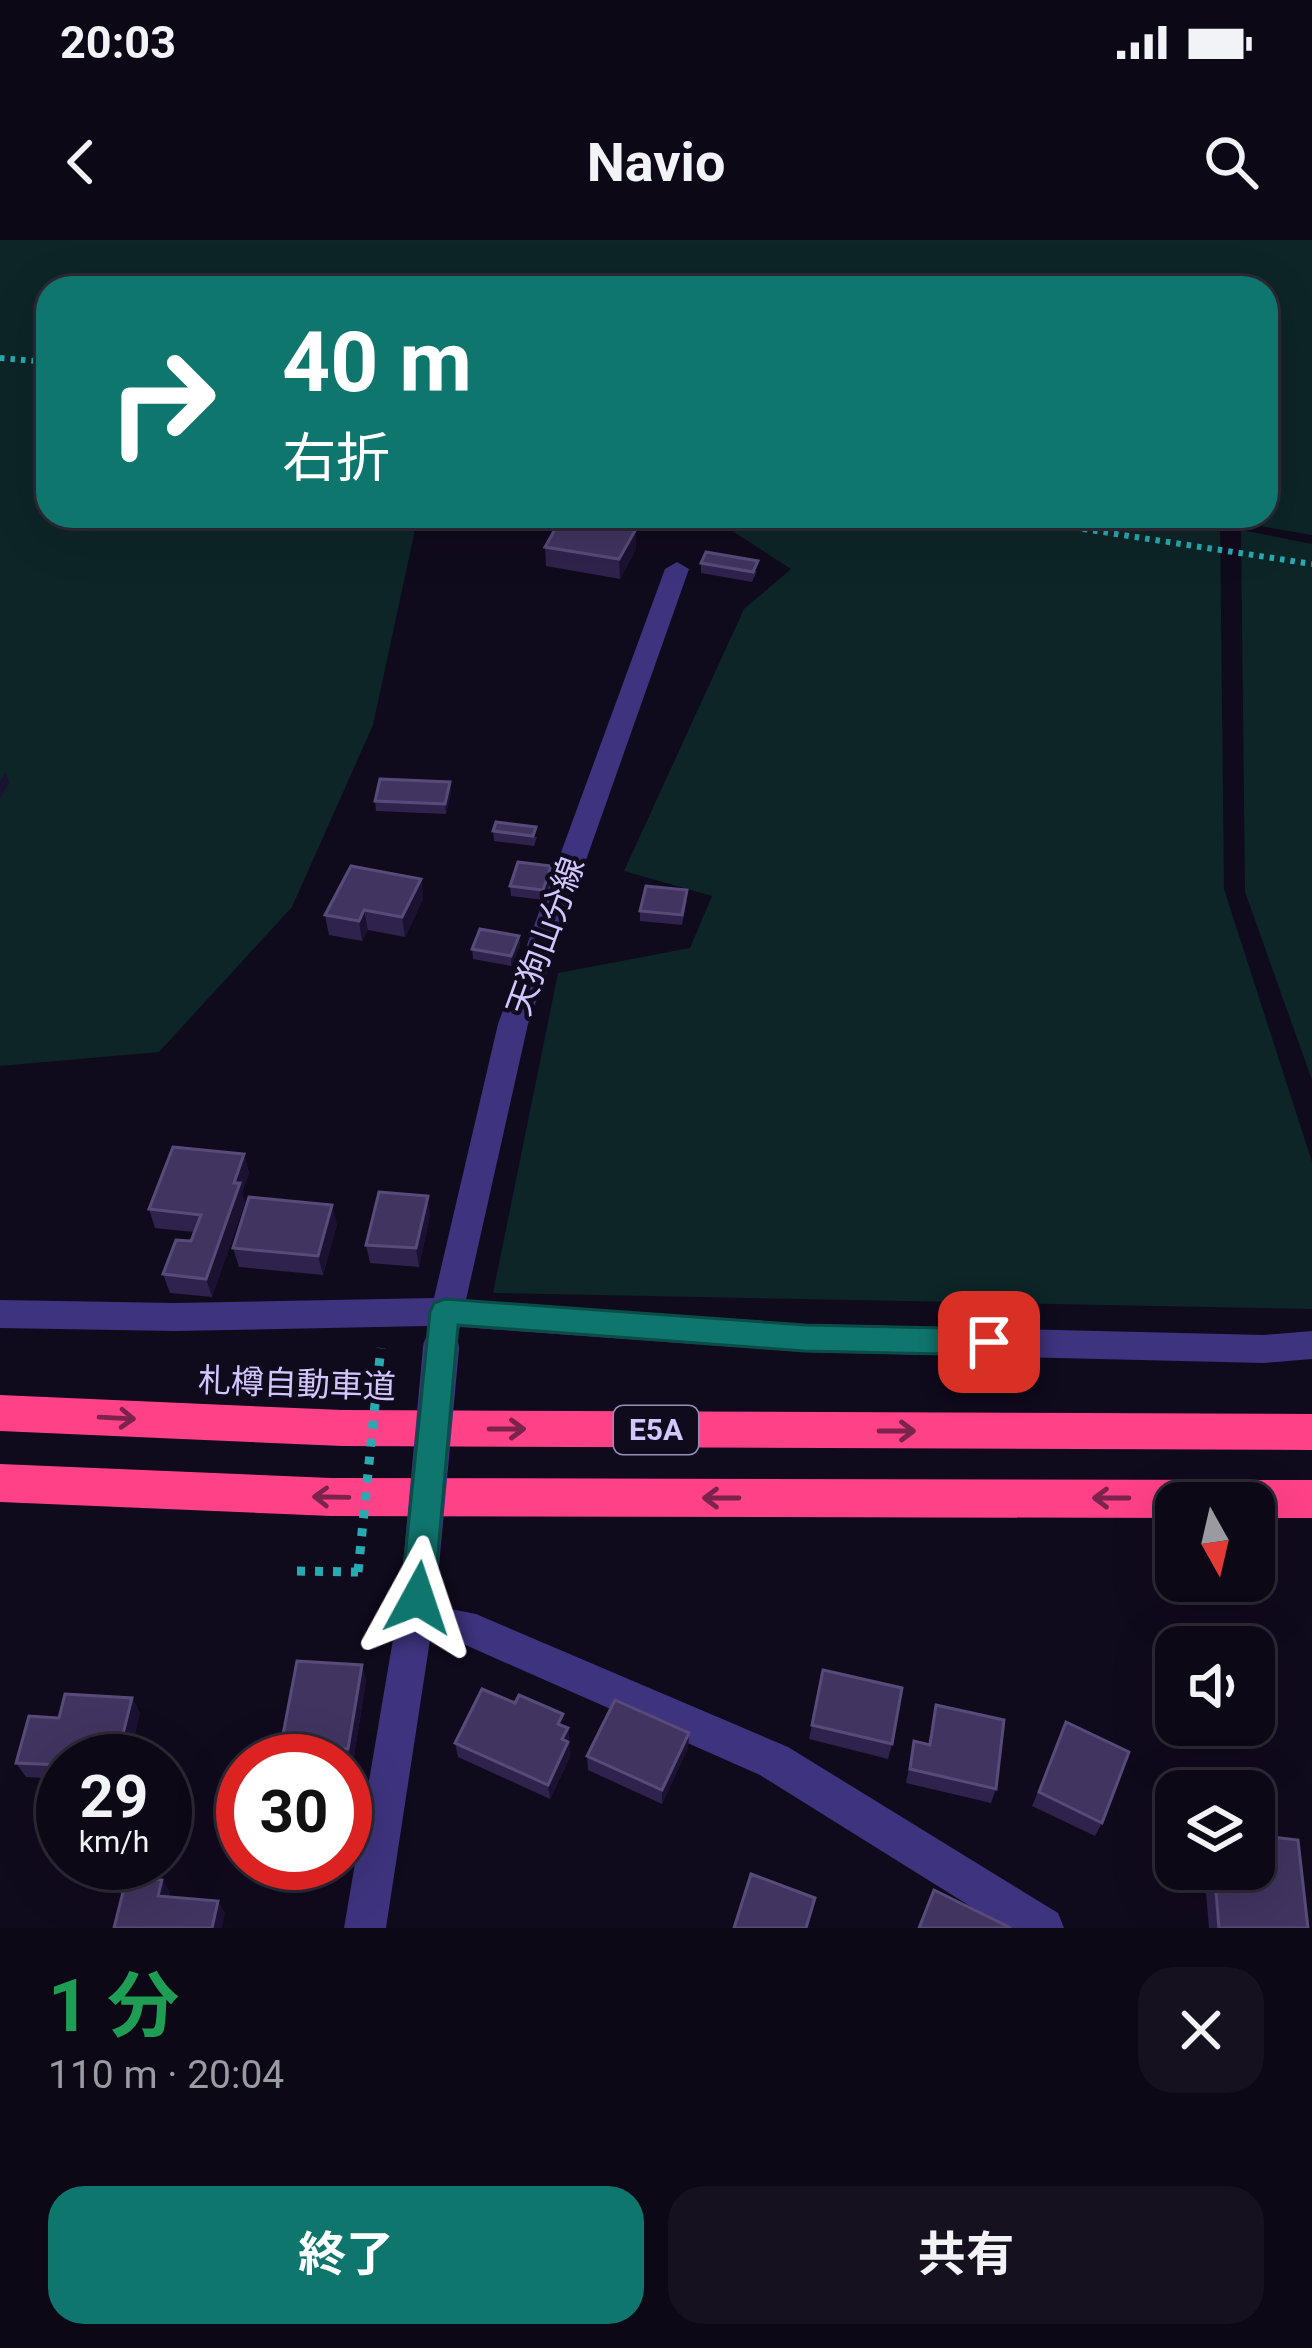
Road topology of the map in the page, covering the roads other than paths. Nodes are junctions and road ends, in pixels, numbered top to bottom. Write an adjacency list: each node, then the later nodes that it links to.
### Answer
1 (677, 569): 2 (street, 天狗山分線)
2 (445, 1312): 3 (street); 4 (street); 9 (street, 天狗山分線, bridge)
3 (0, 1314)
4 (1312, 1345)
5 (0, 1413): 6 (highway, 札樽自動車道 / E5A, one-way to 6)
6 (1312, 1432)
7 (0, 1483): 8 (highway, E5A, one-way to 7)
8 (1312, 1498)
9 (416, 1610): 10 (street, 天狗山分線); 11 (street)
10 (365, 1928)
11 (1043, 1928)

